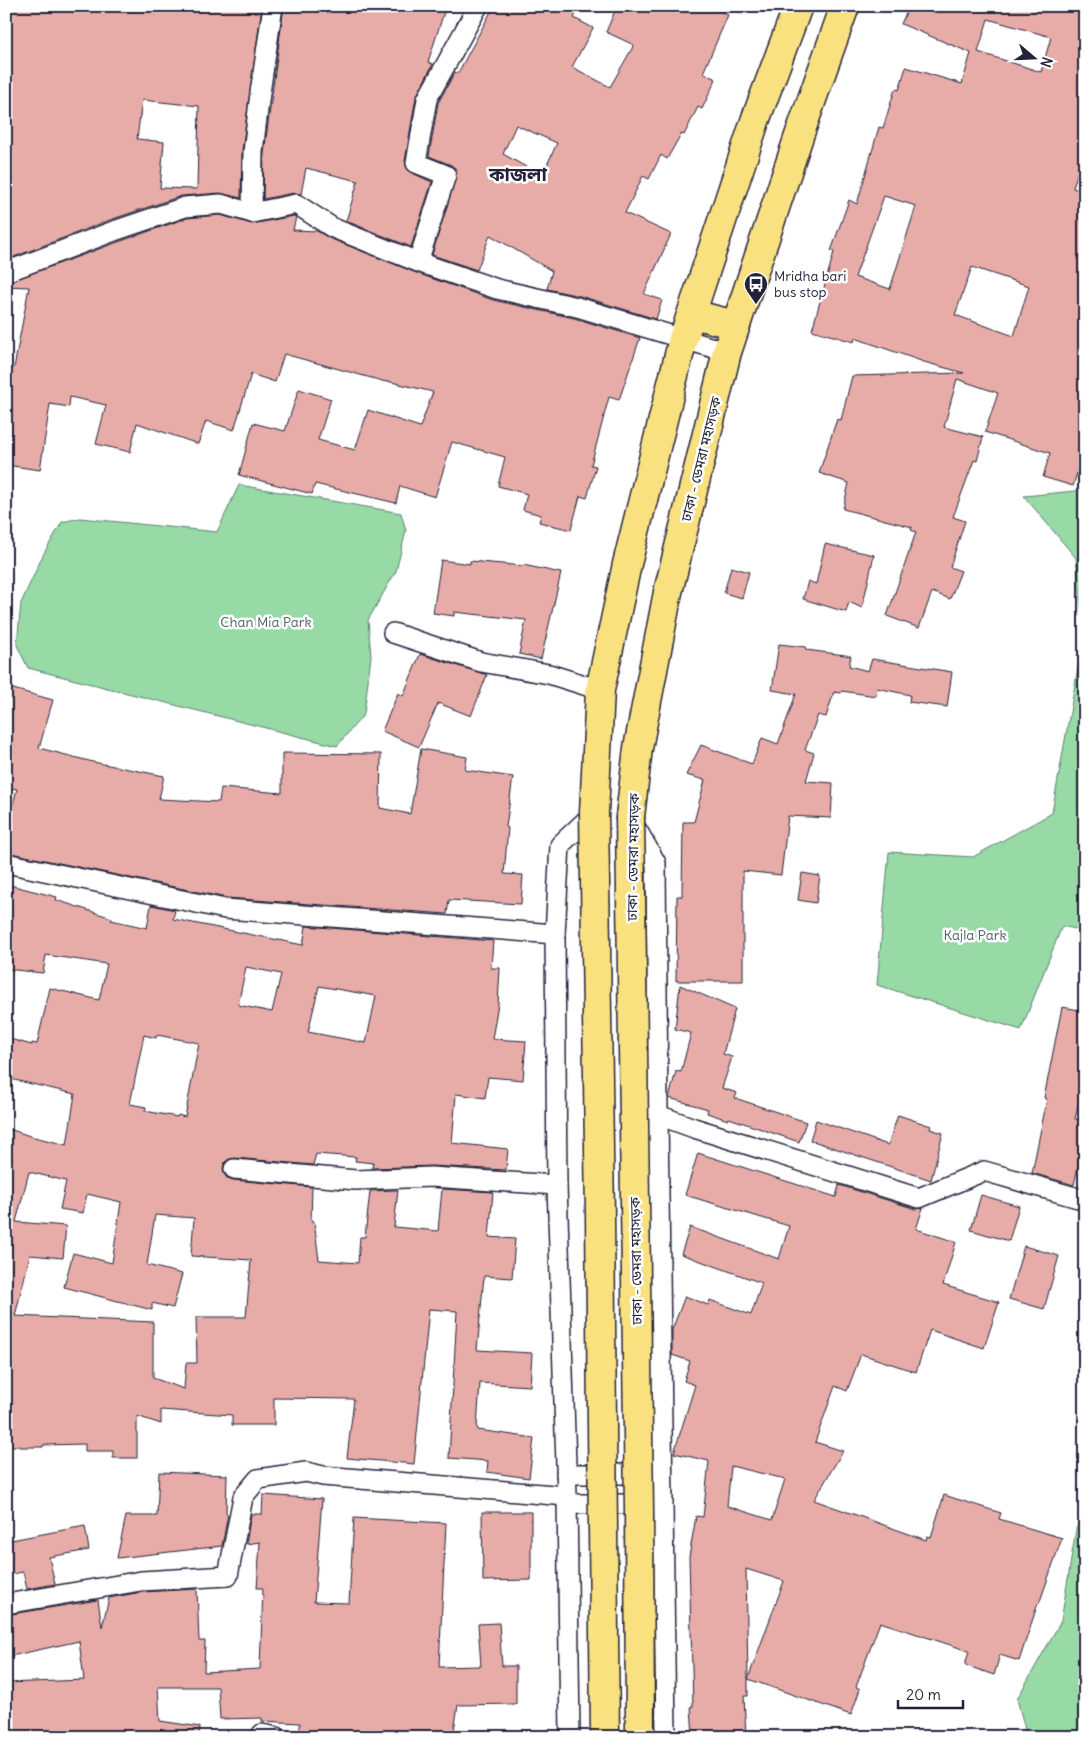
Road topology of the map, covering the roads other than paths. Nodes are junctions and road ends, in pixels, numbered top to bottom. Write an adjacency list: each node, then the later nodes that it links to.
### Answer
1 (273, 6): 5 (street)
2 (478, 6): 6 (street)
3 (798, 6): 9 (main road)
4 (845, 6): 8 (main road, ঢাকা - ডেমরা মহাসড়ক)
5 (252, 213): 6 (street); 7 (street)
6 (418, 262): 9 (street)
7 (6, 272)
8 (736, 324): 9 (main road); 10 (main road, ঢাকা - ডেমরা মহাসড়ক)
9 (688, 326): 10 (street); 12 (main road)
10 (727, 352): 14 (main road, ঢাকা - ডেমরা মহাসড়ক)
11 (393, 633): 12 (street)
12 (600, 690): 13 (main road)
13 (594, 813): 16 (street); 27 (main road, bridge)
14 (630, 817): 17 (street); 28 (main road, ঢাকা - ডেমরা মহাসড়ক, bridge)
15 (6, 863): 16 (street)
16 (555, 934): 19 (street)
17 (658, 1115): 20 (street); 22 (street)
18 (234, 1169): 19 (street)
19 (556, 1185): 21 (street)
20 (1085, 1200)
21 (566, 1474): 22 (street); 23 (street)
22 (662, 1474): 24 (street)
23 (567, 1500): 24 (street); 25 (street); 26 (street)
24 (663, 1504): 29 (street)
25 (6, 1604)
26 (570, 1737)
27 (605, 1737)
28 (640, 1737)
29 (666, 1737)

